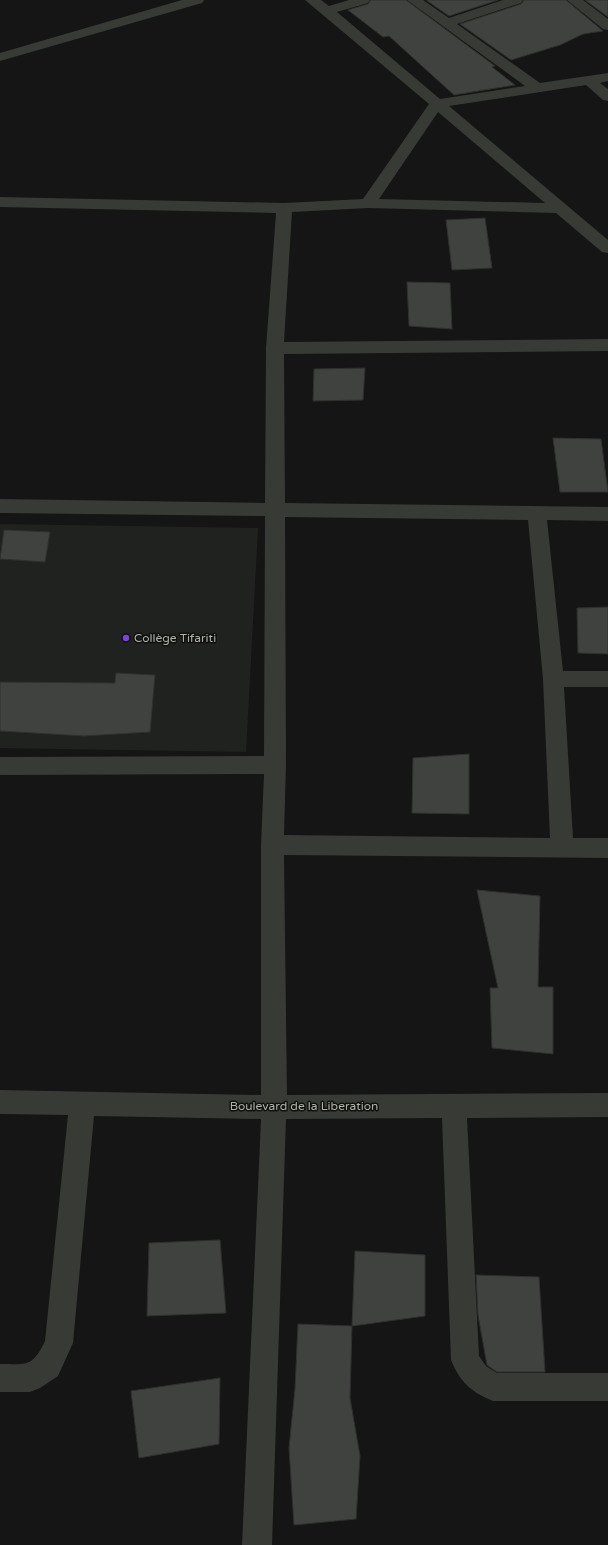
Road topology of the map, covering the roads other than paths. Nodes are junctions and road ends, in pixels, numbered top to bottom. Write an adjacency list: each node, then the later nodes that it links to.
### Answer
1 (197, 0): 10 (street)
2 (312, 0): 7 (street)
3 (363, 0): 7 (street)
4 (414, 0): 8 (street)
5 (516, 0): 8 (street)
6 (574, 0): 9 (street)
7 (327, 11): 15 (street)
8 (448, 23): 13 (street)
9 (608, 26)
10 (0, 57)
11 (608, 76): 12 (street)
12 (589, 80): 13 (street); 14 (street)
13 (536, 87): 15 (street)
14 (608, 97)
15 (436, 104): 17 (street); 19 (street)
16 (0, 202): 18 (street)
17 (368, 203): 18 (street); 19 (street)
18 (284, 208): 22 (street)
19 (560, 208): 20 (street)
20 (608, 248)
21 (608, 345): 22 (street)
22 (275, 348): 24 (street)
23 (0, 506): 24 (street)
24 (275, 509): 25 (street); 29 (street)
25 (536, 513): 26 (street); 27 (street)
26 (608, 514)
27 (553, 679): 28 (street); 32 (street)
28 (608, 679)
29 (275, 765): 30 (street); 31 (street)
30 (0, 766)
31 (272, 845): 32 (street); 38 (street)
32 (562, 848): 33 (street)
33 (608, 848)
34 (0, 1102): 35 (street, Boulevard de la Liberation)
35 (82, 1103): 38 (street, Boulevard de la Liberation); 39 (street)
36 (608, 1105): 37 (street, Boulevard de la Liberation)
37 (454, 1106): 38 (street, Boulevard de la Liberation); 40 (street)
38 (274, 1107): 41 (street)
39 (0, 1378)
40 (608, 1387)
41 (257, 1545)

